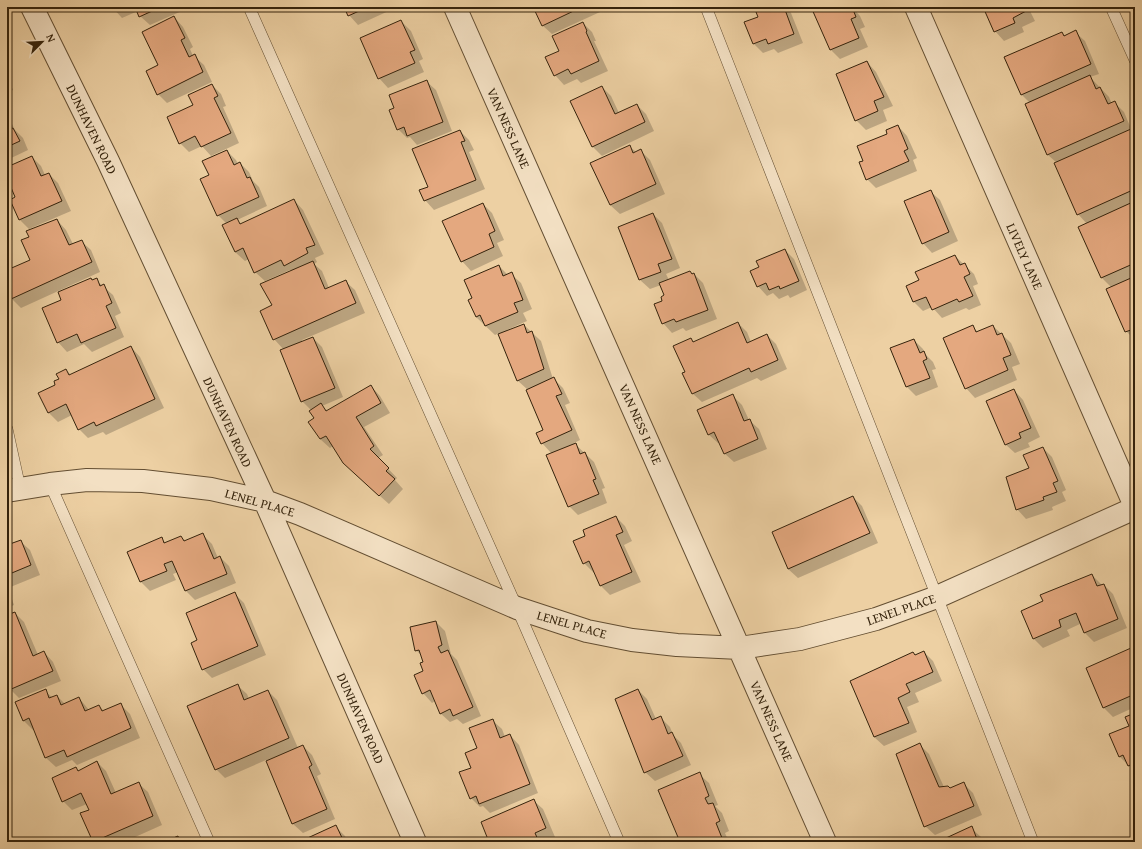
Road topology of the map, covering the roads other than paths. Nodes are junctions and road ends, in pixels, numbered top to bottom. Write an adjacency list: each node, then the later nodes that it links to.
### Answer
1 (32, 7): 11 (street, DUNHAVEN ROAD)
2 (249, 7): 14 (lane)
3 (455, 7): 15 (street, VAN NESS LANE)
4 (706, 7): 13 (lane)
5 (916, 7): 12 (street, LIVELY LANE)
6 (1111, 7): 7 (lane)
7 (1135, 60)
8 (7, 429): 10 (lane)
9 (50, 484): 10 (street, LENEL PLACE); 11 (street, LENEL PLACE); 16 (lane)
10 (14, 490)
11 (265, 501): 14 (street, LENEL PLACE); 17 (street, DUNHAVEN ROAD)
12 (1135, 507): 13 (street, LENEL PLACE)
13 (937, 597): 15 (street, LENEL PLACE); 20 (lane)
14 (517, 608): 15 (street, LENEL PLACE); 18 (lane)
15 (740, 648): 19 (street, VAN NESS LANE)
16 (209, 842)
17 (415, 842)
18 (619, 842)
19 (825, 842)
20 (1033, 842)

